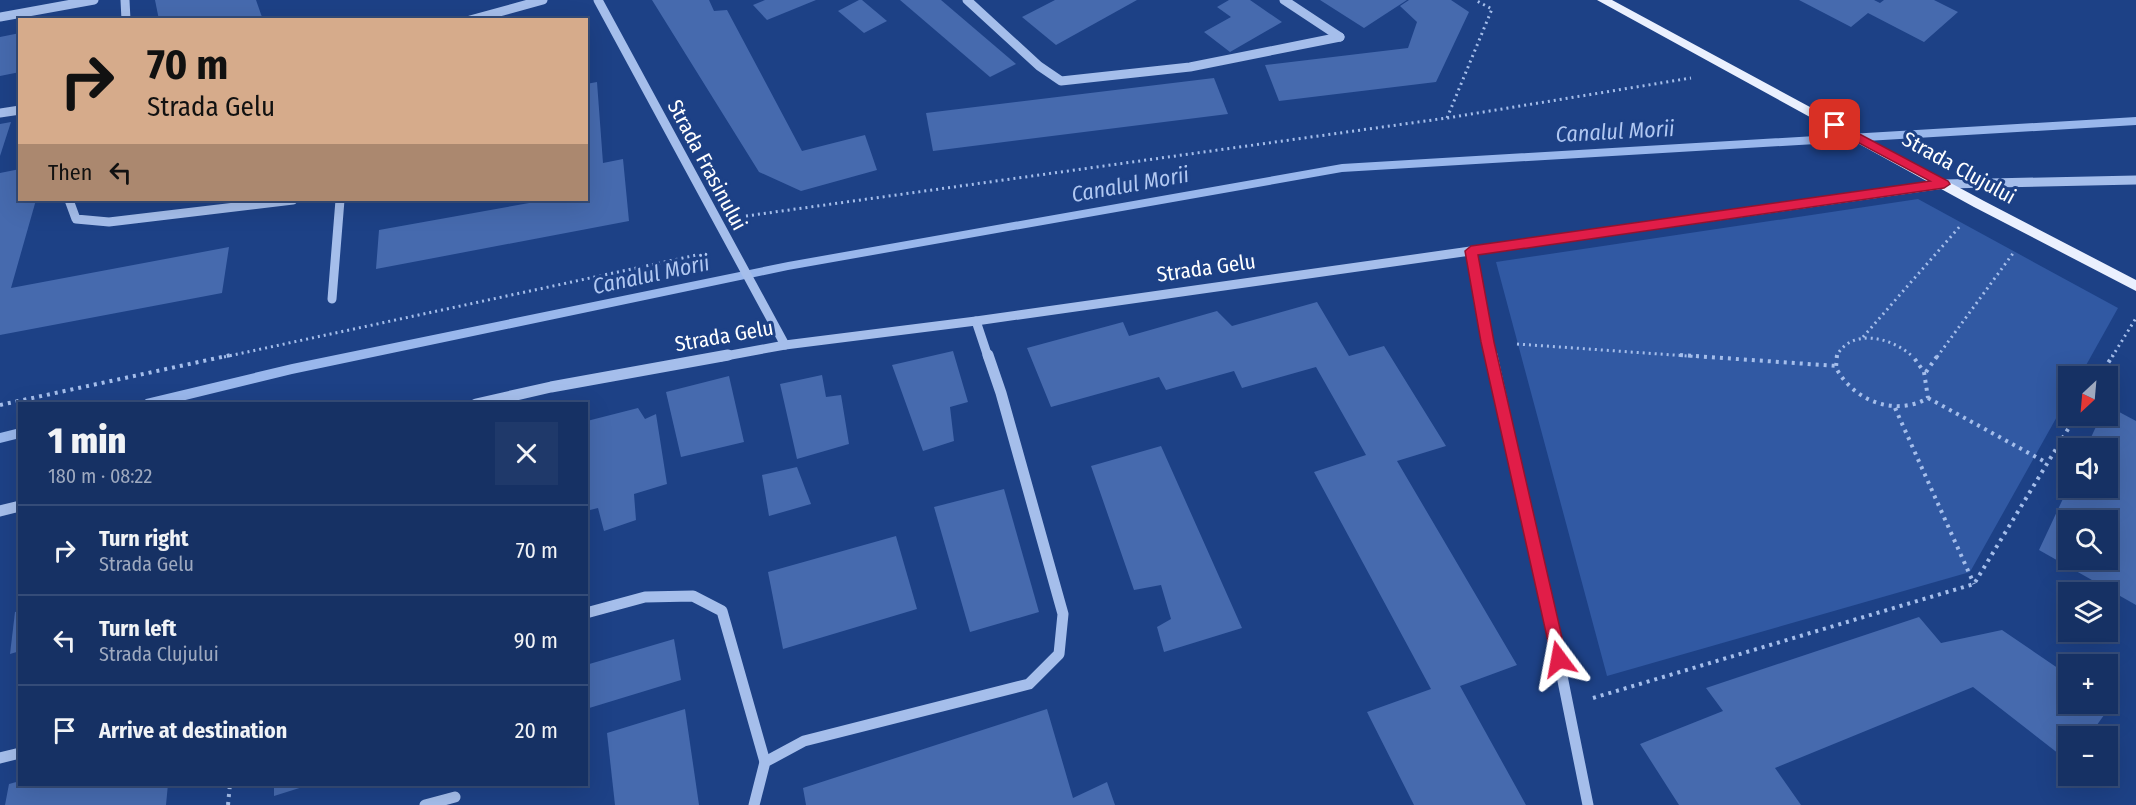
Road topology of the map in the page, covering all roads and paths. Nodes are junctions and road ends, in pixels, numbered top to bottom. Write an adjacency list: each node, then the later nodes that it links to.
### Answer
1 (94, 0): 9 (street)
2 (125, 0): 10 (street)
3 (543, 0): 11 (street)
4 (598, 0): 22 (street, Strada Frasinului)
5 (967, 0): 6 (street)
6 (1284, 0)
7 (1475, 0): 15 (path)
8 (1604, 0): 12 (main road, Strada Clujului)
9 (0, 17)
10 (126, 18)
11 (479, 18)
12 (1725, 66): 15 (path); 17 (main road, Strada Clujului)
13 (18, 110): 14 (street)
14 (0, 113)
15 (1447, 118): 22 (path)
16 (2136, 180): 17 (street, Strada Gelu)
17 (1944, 184): 21 (main road, Strada Clujului); 25 (street, Strada Gelu)
18 (69, 201): 19 (street)
19 (285, 201)
20 (340, 201): 27 (street)
21 (1979, 204): 23 (main road, Strada Clujului); 30 (path)
22 (715, 220): 24 (street, Strada Frasinului)
23 (2030, 231): 26 (main road, Strada Clujului); 35 (path)
24 (732, 248): 32 (street, Strada Frasinului); 38 (path)
25 (1471, 251): 29 (street, Strada Gelu); 31 (street)
26 (2136, 286)
27 (332, 299)
28 (2136, 318): 34 (path)
29 (976, 321): 32 (street, Strada Gelu); 49 (street)
30 (1863, 338): 33 (path); 35 (path)
31 (1488, 342): 33 (path); 46 (street)
32 (785, 345): 37 (street, Strada Gelu)
33 (1837, 366): 39 (path)
34 (2106, 366)
35 (1926, 372): 36 (path)
36 (1928, 398): 39 (path); 41 (path)
37 (485, 402)
38 (0, 405)
39 (1895, 408): 44 (path)
40 (2070, 426): 41 (path)
41 (2047, 463): 44 (path)
42 (18, 506): 43 (street)
43 (0, 511)
44 (1974, 584): 46 (path)
45 (588, 612): 49 (street)
46 (1570, 705): 55 (street)
47 (18, 754): 48 (street)
48 (0, 758)
49 (765, 762): 54 (street)
50 (230, 786): 52 (path)
51 (455, 797): 53 (street)
52 (228, 805)
53 (425, 805)
54 (754, 805)
55 (1588, 805)

